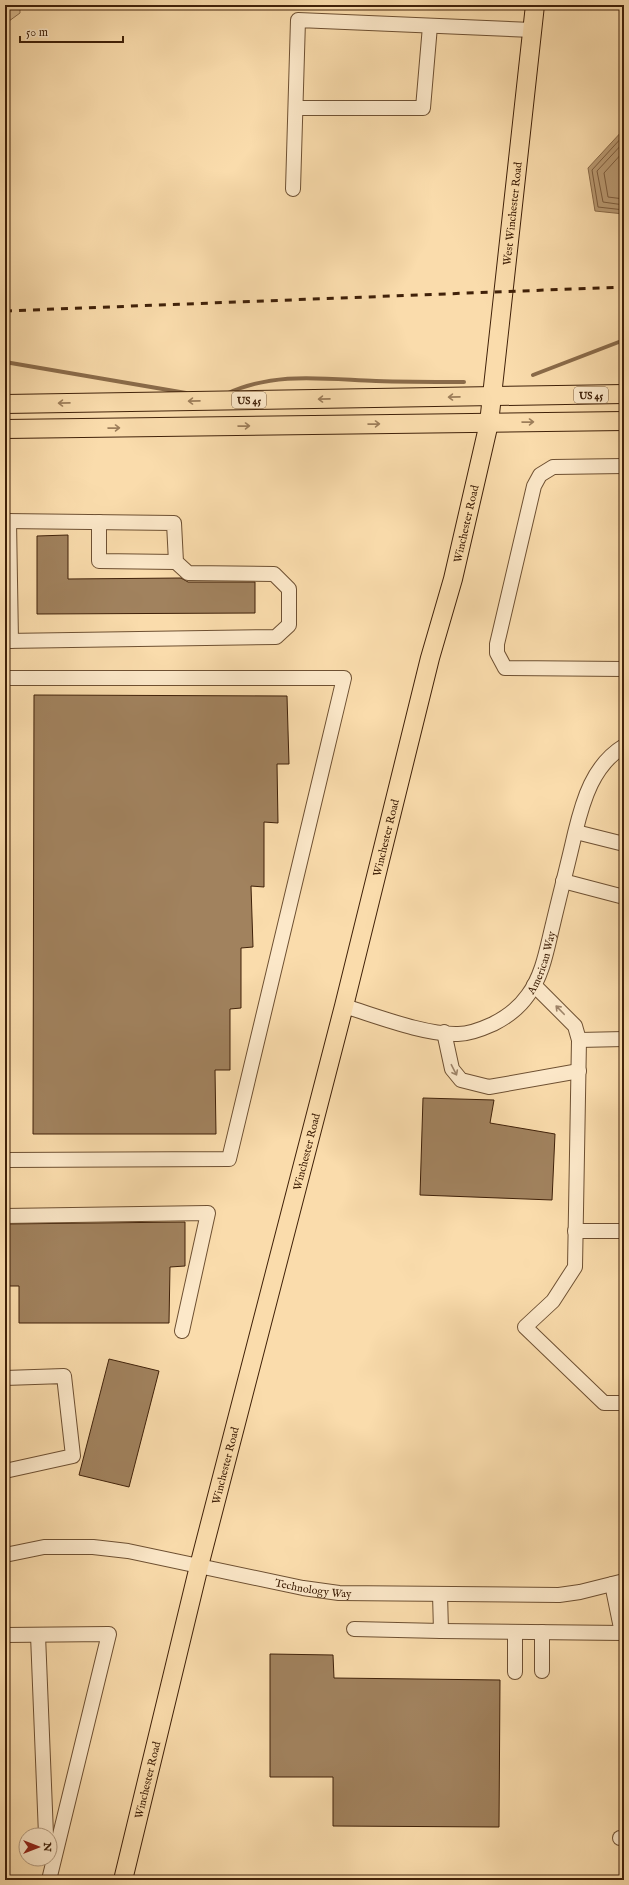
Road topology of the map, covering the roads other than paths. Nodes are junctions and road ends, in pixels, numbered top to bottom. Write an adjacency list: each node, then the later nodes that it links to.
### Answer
1 (535, 5): 3 (main road, West Winchester Road)
2 (430, 26): 3 (street); 4 (street); 4 (street)
3 (532, 30): 7 (main road, West Winchester Road)
4 (296, 108): 5 (street)
5 (293, 189)
6 (624, 394): 7 (main road, US 45)
7 (492, 396): 8 (main road, US 45, one-way to 8); 10 (main road, West Winchester Road)
8 (5, 404)
9 (624, 421): 10 (main road, one-way to 9)
10 (489, 422): 11 (main road, one-way to 10); 25 (main road, Winchester Road)
11 (5, 429)
12 (624, 466): 17 (street)
13 (7, 521): 14 (street); 16 (street)
14 (99, 522): 15 (street); 15 (street)
15 (176, 562): 16 (street)
16 (8, 641)
17 (624, 669)
18 (5, 678): 30 (street)
19 (624, 746): 20 (street, American Way)
20 (576, 832): 21 (street); 22 (street, American Way)
21 (624, 844)
22 (563, 881): 23 (street); 24 (street, American Way)
23 (624, 897)
24 (534, 985): 26 (street, American Way); 28 (street, one-way to 24)
25 (344, 1006): 26 (street, American Way); 39 (main road, Winchester Road)
26 (444, 1032): 29 (street, one-way to 29)
27 (624, 1039): 28 (street)
28 (580, 1040): 29 (street)
29 (579, 1071): 32 (street)
30 (5, 1160)
31 (5, 1216): 34 (street)
32 (575, 1231): 33 (street); 36 (street)
33 (624, 1231)
34 (182, 1331)
35 (5, 1378): 37 (street)
36 (624, 1403)
37 (5, 1471)
38 (5, 1555): 39 (street, Technology Way)
39 (199, 1566): 41 (street, Technology Way); 54 (main road, Winchester Road)
40 (618, 1582): 41 (street, Technology Way); 46 (street)
41 (440, 1594): 43 (street)
42 (354, 1629): 43 (street)
43 (441, 1630): 44 (street)
44 (515, 1632): 45 (street); 50 (street)
45 (542, 1632): 46 (street); 49 (street)
46 (623, 1633)
47 (5, 1635): 48 (street)
48 (38, 1635): 51 (street); 53 (street)
49 (542, 1671)
50 (515, 1672)
51 (46, 1827)
52 (47, 1867): 53 (street)
53 (48, 1880)
54 (123, 1880)

